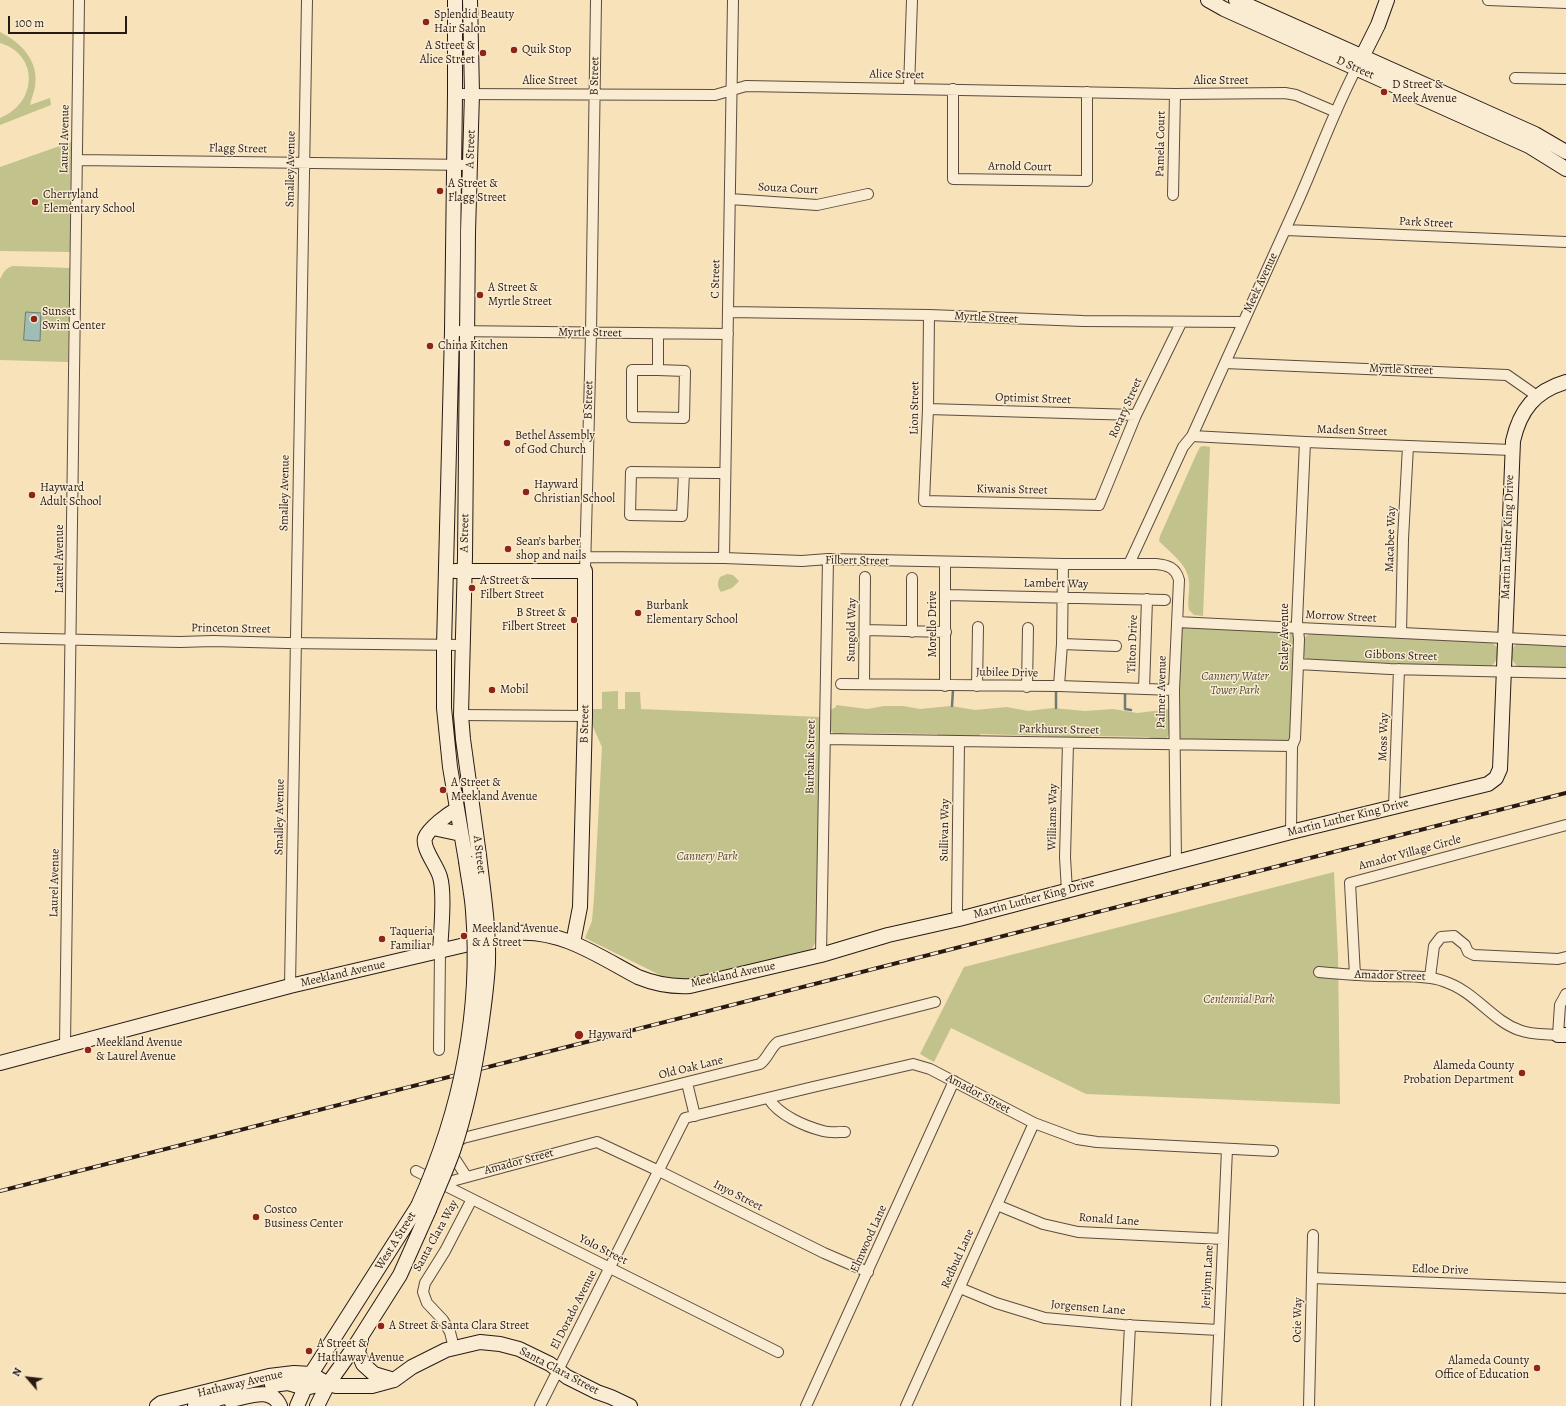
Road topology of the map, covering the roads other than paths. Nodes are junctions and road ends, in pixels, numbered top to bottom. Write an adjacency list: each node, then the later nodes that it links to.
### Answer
1 (79, 0): 27 (street, Laurel Avenue)
2 (307, 0): 28 (street, Smalley Avenue)
3 (455, 0): 22 (main road, A Street)
4 (470, 0): 21 (main road, A Street)
5 (596, 0): 23 (street, B Street)
6 (733, 0): 18 (street, C Street)
7 (912, 0): 17 (street)
8 (1208, 0): 14 (main road, D Street)
9 (1236, 0): 13 (main road, D Street)
10 (1387, 0): 13 (main road, Meek Avenue)
11 (1488, 0): 12 (street)
12 (1566, 3)
13 (1363, 56): 14 (main road, Meek Avenue); 26 (main road, D Street)
14 (1356, 69): 25 (street, Meek Avenue); 31 (main road, D Street)
15 (1515, 78): 16 (street)
16 (1566, 79)
17 (909, 88): 18 (street, Alice Street); 19 (street, Alice Street)
18 (732, 90): 23 (street, Alice Street); 34 (street, C Street)
19 (953, 90): 20 (street, Alice Street); 20 (street, Arnold Court)
20 (1087, 92): 24 (street, Alice Street)
21 (472, 93): 22 (street, Alice Street); 23 (street, Alice Street); 30 (main road, A Street)
22 (455, 94): 29 (main road, A Street)
23 (594, 94): 43 (street, B Street)
24 (1176, 94): 25 (street, Alice Street); 33 (street, Pamela Court)
25 (1336, 112): 35 (street, Meek Avenue)
26 (1566, 152)
27 (77, 160): 28 (street, Flagg Street); 85 (street, Laurel Avenue)
28 (304, 163): 29 (street, Flagg Street); 87 (street, Smalley Avenue)
29 (454, 164): 30 (street, Flagg Street); 41 (main road, A Street)
30 (470, 165): 42 (main road, A Street)
31 (1566, 169)
32 (868, 194): 34 (street, Souza Court)
33 (1173, 195)
34 (730, 199): 37 (street, C Street)
35 (1286, 230): 36 (street, Park Street); 40 (street, Meek Avenue)
36 (1566, 242)
37 (728, 312): 38 (street, Myrtle Street); 45 (street, C Street)
38 (929, 314): 39 (street, Myrtle Street); 50 (street, Lion Street)
39 (1181, 322): 40 (street, Myrtle Street); 51 (street, Rotary Street)
40 (1243, 322): 46 (street, Meek Avenue)
41 (452, 331): 42 (street, Myrtle Street); 66 (main road, A Street)
42 (468, 331): 43 (street, Myrtle Street); 67 (main road, A Street)
43 (591, 333): 44 (street, Myrtle Street); 60 (street, B Street)
44 (658, 334): 45 (street, Myrtle Street); 47 (street)
45 (728, 334): 57 (street, C Street)
46 (1225, 363): 49 (street, Myrtle Street); 52 (street, Meek Avenue)
47 (658, 370): 47 (street)
48 (1566, 382): 49 (main road)
49 (1537, 396): 55 (main road, Martin Luther King Drive)
50 (928, 409): 51 (street, Optimist Street); 58 (street, Lion Street)
51 (1136, 415): 59 (street, Rotary Street)
52 (1192, 436): 53 (street, Madsen Street); 65 (street, Meek Avenue)
53 (1304, 442): 54 (street, Madsen Street); 78 (street, Staley Avenue)
54 (1408, 446): 55 (street, Madsen Street); 82 (street, Macabee Way)
55 (1512, 450): 84 (main road, Martin Luther King Drive)
56 (684, 473): 56 (street); 57 (street)
57 (725, 473): 61 (street, C Street)
58 (924, 501): 59 (street, Kiwanis Street)
59 (1099, 505)
60 (585, 557): 61 (street, Filbert Street); 68 (street, B Street)
61 (724, 558): 62 (street, Filbert Street)
62 (828, 560): 63 (street, Filbert Street); 106 (street, Burbank Street)
63 (945, 562): 64 (street, Filbert Street); 71 (street, Morello Drive)
64 (1063, 564): 65 (street, Filbert Street); 72 (street)
65 (1129, 564): 75 (street, Palmer Avenue)
66 (447, 571): 67 (main road); 90 (main road, A Street)
67 (465, 571): 68 (main road); 89 (main road, A Street)
68 (585, 571): 105 (main road, B Street)
69 (865, 577): 79 (street, Sungold Way)
70 (912, 578): 80 (street)
71 (946, 595): 72 (street, Lambert Way); 81 (street, Morello Drive)
72 (1063, 598): 73 (street, Lambert Way); 88 (street)
73 (1147, 599): 74 (street, Lambert Way); 102 (street, Tilton Drive)
74 (1165, 600)
75 (1177, 622): 78 (street, Morrow Street); 103 (street, Palmer Avenue)
76 (978, 627): 99 (street)
77 (1028, 628): 101 (street)
78 (1298, 628): 82 (street, Morrow Street); 92 (street, Staley Avenue)
79 (865, 630): 80 (street); 97 (street, Sungold Way)
80 (912, 632): 81 (street)
81 (946, 632): 98 (street, Morello Drive)
82 (1401, 633): 84 (street, Morrow Street)
83 (0, 638): 85 (street, Princeton Street)
84 (1504, 639): 86 (street, Morrow Street); 94 (main road, Martin Luther King Drive)
85 (71, 640): 87 (street, Princeton Street); 131 (street, Laurel Avenue)
86 (1566, 641)
87 (295, 643): 90 (street, Princeton Street); 127 (street, Smalley Avenue)
88 (1062, 644): 91 (street); 100 (street)
89 (462, 645): 90 (street, Princeton Street); 104 (main road, A Street)
90 (444, 646): 112 (main road, A Street)
91 (1116, 646)
92 (1298, 664): 93 (street, Gibbons Street); 110 (street, Staley Avenue)
93 (1399, 669): 94 (street, Gibbons Street); 111 (street, Moss Way)
94 (1503, 672): 95 (street, Gibbons Street); 111 (main road, Martin Luther King Drive)
95 (1566, 673)
96 (841, 684): 97 (street, Jubilee Drive)
97 (864, 684): 98 (street, Jubilee Drive)
98 (945, 686): 99 (street, Jubilee Drive)
99 (977, 686): 101 (street, Jubilee Drive)
100 (1059, 686): 101 (street, Jubilee Drive); 102 (street, Jubilee Drive)
101 (1027, 687)
102 (1144, 689): 103 (street, Jubilee Drive)
103 (1174, 690): 109 (street, Palmer Avenue)
104 (461, 715): 105 (street); 134 (main road, A Street, bridge)
105 (585, 716): 120 (main road, B Street)
106 (825, 739): 107 (street, Parkhurst Street); 122 (street, Burbank Street)
107 (959, 741): 108 (street, Parkhurst Street); 119 (street, Sullivan Way)
108 (1068, 743): 109 (street, Parkhurst Street); 118 (street, Williams Way)
109 (1176, 744): 110 (street, Parkhurst Street); 117 (street, Palmer Avenue)
110 (1292, 746): 115 (street, Staley Avenue)
111 (1394, 807): 115 (main road, Martin Luther King Drive)
112 (457, 809): 114 (main road); 116 (main road, A Street)
113 (1566, 825): 125 (street, Amador Village Circle)
114 (433, 828): 116 (main road, A Street); 121 (main road)
115 (1291, 832): 117 (main road, Martin Luther King Drive)
116 (461, 834): 134 (main road, A Street, bridge)
117 (1176, 862): 118 (main road, Martin Luther King Drive)
118 (1067, 891): 119 (main road, Martin Luther King Drive)
119 (959, 919): 122 (main road, Martin Luther King Drive)
120 (573, 943): 121 (main road, Meekland Avenue); 122 (main road, Meekland Avenue)
121 (440, 951): 127 (main road, Meekland Avenue); 132 (street)
122 (821, 955)
123 (1566, 957): 126 (street)
124 (1319, 972): 125 (street, Amador Street)
125 (1355, 975): 126 (street, Amador Street)
126 (1430, 977): 130 (street, Amador Street)
127 (290, 986): 131 (main road, Meekland Avenue)
128 (1566, 994): 130 (street)
129 (935, 1002): 136 (street, Old Oak Lane)
130 (1562, 1035)
131 (65, 1046): 133 (main road, Meekland Avenue)
132 (439, 1050)
133 (0, 1063)
134 (470, 1063): 151 (main road, West A Street, bridge)
135 (954, 1081): 137 (street, Amador Street); 139 (street, Amador Street); 155 (street, Elmwood Lane)
136 (687, 1083): 138 (street); 144 (street, Old Oak Lane)
137 (769, 1098): 138 (street, Amador Street); 140 (street)
138 (690, 1117): 146 (street, El Dorado Avenue)
139 (1034, 1123): 142 (street, Amador Street); 150 (street, Redbud Lane)
140 (845, 1132)
141 (597, 1142): 146 (street, Inyo Street); 147 (street, Amador Street)
142 (1227, 1149): 143 (street, Amador Street); 153 (street, Jerilynn Lane)
143 (1273, 1151)
144 (453, 1156): 147 (street); 148 (street, Old Oak Lane)
145 (416, 1171): 148 (street, Yolo Street)
146 (659, 1171): 154 (street, El Dorado Avenue); 155 (street, Inyo Street)
147 (466, 1176): 148 (street, Amador Street)
148 (441, 1184): 149 (street, Yolo Street)
149 (472, 1199): 154 (street, Yolo Street); 162 (street, Santa Clara Way)
150 (997, 1205): 153 (street, Ronald Lane); 157 (street, Redbud Lane)
151 (424, 1208): 161 (main road, West A Street); 165 (main road, West A Street)
152 (1313, 1235): 156 (street, Ocie Way)
153 (1223, 1239): 160 (street, Jerilynn Lane)
154 (610, 1269): 163 (street, Yolo Street); 164 (street, El Dorado Avenue)
155 (868, 1272): 176 (street, Elmwood Lane)
156 (1312, 1278): 158 (street, Edloe Drive); 180 (street, Ocie Way)
157 (960, 1288): 159 (street, Jorgensen Lane); 177 (street, Redbud Lane)
158 (1566, 1288)
159 (1130, 1325): 160 (street, Jorgensen Lane); 178 (street)
160 (1219, 1330): 179 (street, Jerilynn Lane)
161 (361, 1336): 166 (main road); 167 (main road, West A Street)
162 (454, 1348): 164 (main road, Santa Clara Street); 166 (main road, Santa Clara Street)
163 (778, 1352)
164 (558, 1370): 174 (street, El Dorado Avenue); 175 (main road, Santa Clara Street)
165 (312, 1374): 167 (main road, Hathaway Avenue); 168 (main road, West A Street); 170 (main road, Hathaway Avenue)
166 (394, 1380): 167 (main road, Santa Clara Street)
167 (328, 1384): 168 (main road, Hathaway Avenue); 173 (main road, West A Street)
168 (305, 1388): 169 (main road, Hathaway Avenue); 172 (main road, West A Street)
169 (201, 1404): 171 (main road)
170 (157, 1406)
171 (280, 1406)
172 (297, 1406)
173 (317, 1406)
174 (540, 1406)
175 (630, 1406)
176 (806, 1406)
177 (906, 1406)
178 (1126, 1406)
179 (1216, 1406)
180 (1308, 1406)

